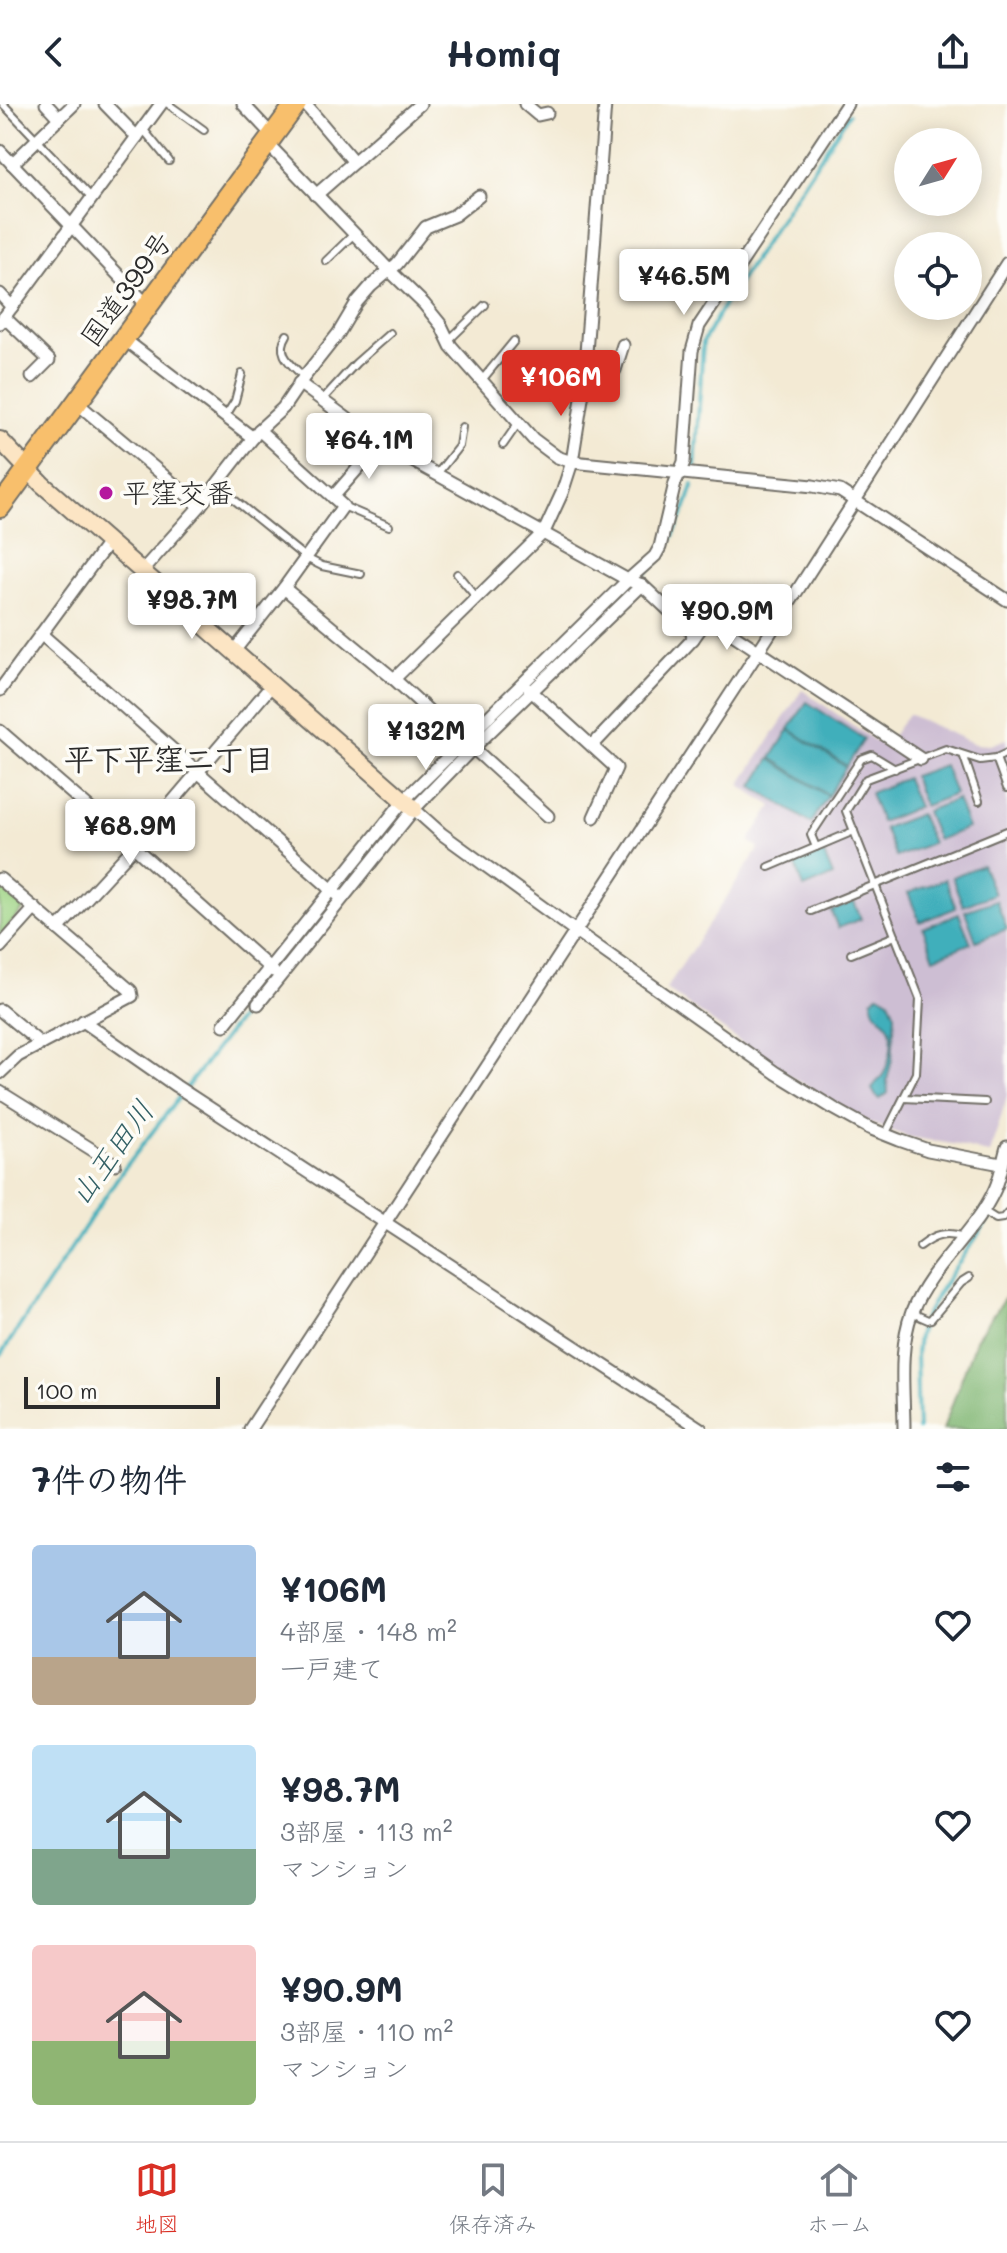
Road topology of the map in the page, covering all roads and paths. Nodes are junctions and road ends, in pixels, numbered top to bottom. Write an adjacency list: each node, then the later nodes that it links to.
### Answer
1 (3, 104): 18 (lane)
2 (46, 104): 15 (street)
3 (74, 104): 15 (street)
4 (105, 104): 17 (street)
5 (168, 104): 16 (lane)
6 (243, 104): 19 (street)
7 (296, 104): 19 (highway, 国道399号)
8 (305, 104): 22 (street)
9 (420, 104): 22 (street)
10 (525, 104): 14 (street)
11 (605, 104): 44 (street)
12 (847, 104): 59 (street)
13 (154, 107): 17 (street)
14 (547, 113)
15 (59, 118): 18 (street)
16 (204, 130)
17 (140, 133): 21 (lane); 26 (street)
18 (37, 140): 23 (street); 26 (lane)
19 (270, 140): 24 (street); 34 (highway, 国道399号)
20 (0, 151): 23 (street)
21 (169, 161)
22 (354, 162): 24 (street)
23 (12, 164): 27 (street)
24 (316, 195): 28 (street)
25 (479, 196): 31 (street)
26 (92, 198): 27 (street)
27 (71, 226): 34 (street); 35 (street)
28 (354, 234): 29 (lane); 31 (street)
29 (326, 261)
30 (1007, 263): 63 (street)
31 (389, 270): 40 (street); 46 (street)
32 (0, 294): 35 (street)
33 (485, 305): 40 (lane)
34 (148, 306): 39 (highway, 国道399号)
35 (12, 307): 36 (street)
36 (2, 320): 45 (street)
37 (390, 333): 48 (lane)
38 (287, 335): 46 (lane)
39 (124, 339): 49 (highway, 国道399号); 50 (street)
40 (449, 340): 47 (street)
41 (514, 341): 47 (lane)
42 (623, 345): 44 (street)
43 (242, 374): 50 (lane)
44 (584, 374): 57 (street)
45 (32, 377)
46 (302, 380): 48 (street); 53 (street)
47 (482, 380): 51 (street)
48 (322, 400): 55 (street)
49 (77, 403): 58 (highway, 国道399号); 64 (street)
50 (225, 417): 53 (street)
51 (519, 422): 56 (lane); 57 (street)
52 (462, 427): 60 (lane)
53 (256, 434): 61 (street); 62 (street)
54 (0, 440): 58 (street)
55 (380, 443): 60 (street); 62 (street)
56 (503, 445)
57 (572, 462): 59 (street); 68 (street)
58 (28, 469): 66 (highway, 国道399号); 69 (street)
59 (678, 472): 63 (street); 74 (street)
60 (437, 474): 68 (street)
61 (216, 485): 64 (street); 70 (lane)
62 (333, 497): 65 (street)
63 (854, 499): 78 (street); 82 (street)
64 (200, 506): 71 (street)
65 (343, 506): 67 (lane); 70 (street)
66 (0, 507)
67 (389, 526)
68 (544, 532): 74 (street); 77 (street)
69 (108, 543): 71 (street); 79 (street)
70 (306, 558): 72 (lane); 76 (street)
71 (142, 571): 81 (street)
72 (361, 574)
73 (457, 574): 77 (lane)
74 (628, 580): 75 (street); 84 (street)
75 (642, 585): 80 (street); 87 (street)
76 (284, 588): 81 (street); 83 (street)
77 (478, 599): 83 (street)
78 (1007, 600)
79 (41, 634): 86 (street); 96 (street)
80 (693, 639): 82 (street); 90 (street)
81 (234, 651): 85 (street)
82 (758, 652): 94 (street); 114 (street)
83 (394, 679): 89 (street)
84 (522, 684): 87 (street); 89 (street)
85 (272, 685): 96 (street); 99 (street)
86 (0, 690)
87 (532, 693): 89 (street); 90 (street)
88 (0, 731): 104 (street)
89 (468, 745): 99 (street); 100 (street)
90 (592, 746): 101 (street)
91 (1007, 753): 93 (lane)
92 (964, 757): 93 (lane); 94 (lane); 98 (lane)
93 (996, 758): 97 (lane)
94 (921, 759): 95 (lane)
95 (895, 769): 102 (lane); 105 (lane)
96 (199, 772): 104 (street); 109 (street)
97 (1007, 788)
98 (979, 801)
99 (409, 804): 109 (street); 110 (street); 114 (street)
100 (548, 816)
101 (594, 817)
102 (854, 831): 105 (lane); 108 (lane)
103 (1007, 831): 108 (lane)
104 (134, 847): 113 (street); 118 (street)
105 (816, 847): 106 (lane)
106 (769, 867)
107 (0, 879): 111 (street)
108 (875, 885): 112 (lane); 115 (lane)
109 (332, 891): 110 (street); 118 (street)
110 (342, 899): 118 (street)
111 (35, 908): 113 (street); 116 (street)
112 (811, 911)
113 (58, 929): 121 (street)
114 (574, 930): 128 (street); 134 (street)
115 (895, 936): 117 (lane); 126 (lane)
116 (0, 947)
117 (851, 954)
118 (275, 973): 119 (street); 122 (street)
119 (258, 1004)
120 (0, 1010): 123 (street)
121 (83, 1021): 123 (street); 134 (street)
122 (224, 1025)
123 (41, 1044): 124 (street)
124 (0, 1073)
125 (0, 1092): 130 (street)
126 (904, 1098): 127 (lane); 128 (lane)
127 (985, 1102)
128 (885, 1135): 131 (street)
129 (1007, 1147): 131 (street)
130 (115, 1164)
131 (1001, 1164): 132 (street)
132 (982, 1210): 133 (lane); 135 (street)
133 (1007, 1213)
134 (385, 1221): 139 (street); 140 (street)
135 (964, 1237): 136 (lane); 138 (street)
136 (920, 1246)
137 (969, 1278): 138 (lane)
138 (912, 1313): 141 (street)
139 (250, 1429)
140 (701, 1429)
141 (904, 1429)

